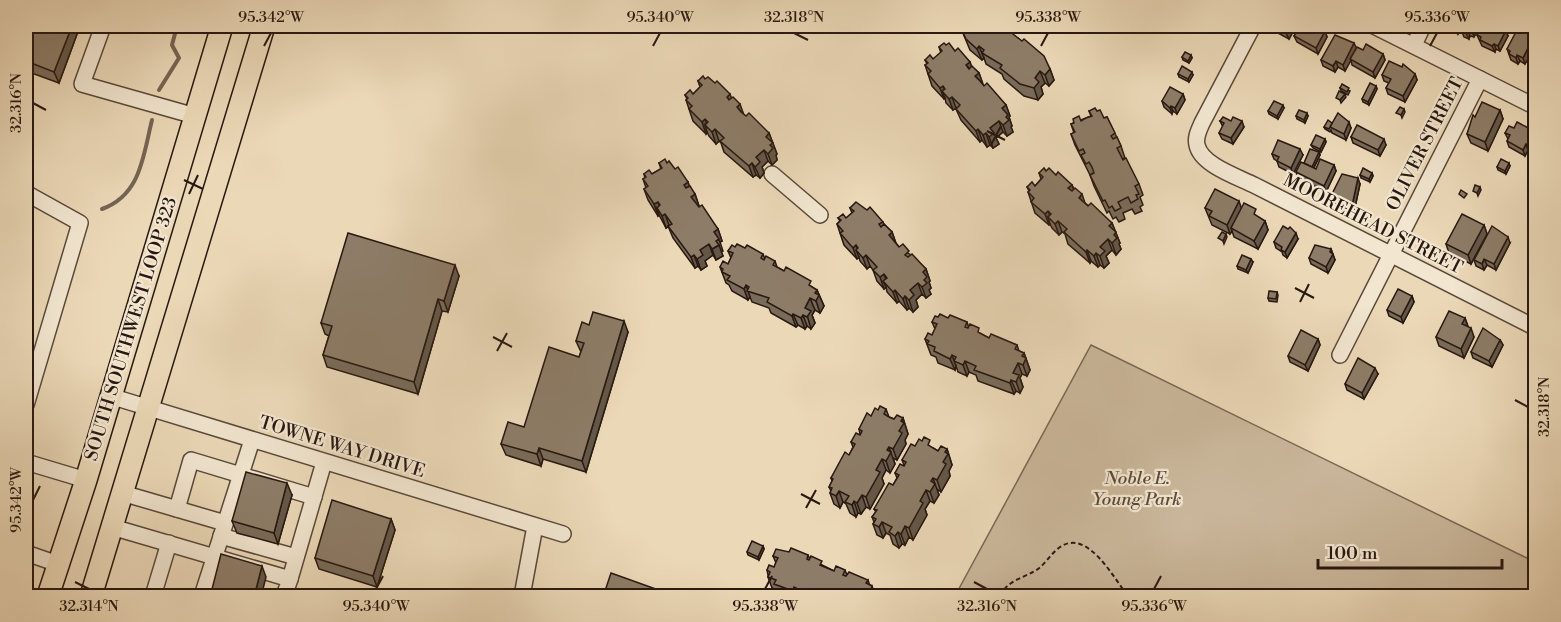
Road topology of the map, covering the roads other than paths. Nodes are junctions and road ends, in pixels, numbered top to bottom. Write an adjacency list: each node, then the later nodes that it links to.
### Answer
1 (103, 26): 10 (street)
2 (222, 26): 10 (highway, SOUTH SOUTHWEST LOOP 323)
3 (264, 26): 19 (highway)
4 (1253, 26): 14 (street, MOOREHEAD STREET)
5 (1374, 26): 7 (street)
6 (1423, 26): 7 (street)
7 (1414, 45): 8 (street)
8 (1480, 79): 9 (street); 14 (street, OLIVER STREET)
9 (1536, 107)
10 (195, 117): 17 (highway, SOUTH SOUTHWEST LOOP 323)
11 (772, 174): 13 (street)
12 (26, 193): 18 (street)
13 (820, 215)
14 (1392, 254): 15 (street, MOOREHEAD STREET); 16 (street, OLIVER STREET)
15 (1536, 328)
16 (1340, 356)
17 (110, 396): 19 (street, TOWNE WAY DRIVE); 24 (highway, SOUTH SOUTHWEST LOOP 323)
18 (26, 405)
19 (148, 408): 20 (street, TOWNE WAY DRIVE); 25 (highway)
20 (252, 440): 22 (street, TOWNE WAY DRIVE); 23 (street)
21 (26, 462): 24 (street)
22 (324, 462): 26 (street); 28 (street, TOWNE WAY DRIVE)
23 (240, 475): 26 (street); 27 (street); 30 (street)
24 (86, 480): 36 (highway, SOUTH SOUTHWEST LOOP 323)
25 (122, 494): 27 (street); 29 (highway)
26 (314, 497): 35 (street)
27 (177, 509): 30 (street)
28 (535, 526): 31 (street, TOWNE WAY DRIVE); 43 (street)
29 (112, 527): 32 (street); 39 (highway)
30 (223, 529): 34 (street); 35 (street)
31 (563, 534)
32 (169, 543): 34 (street); 40 (street)
33 (26, 553): 36 (street)
34 (214, 556): 37 (street); 41 (street)
35 (296, 557): 37 (street)
36 (58, 564): 38 (highway, SOUTH SOUTHWEST LOOP 323)
37 (290, 579): 42 (street)
38 (48, 597)
39 (91, 597)
40 (153, 597)
41 (202, 597)
42 (284, 597)
43 (522, 597)

